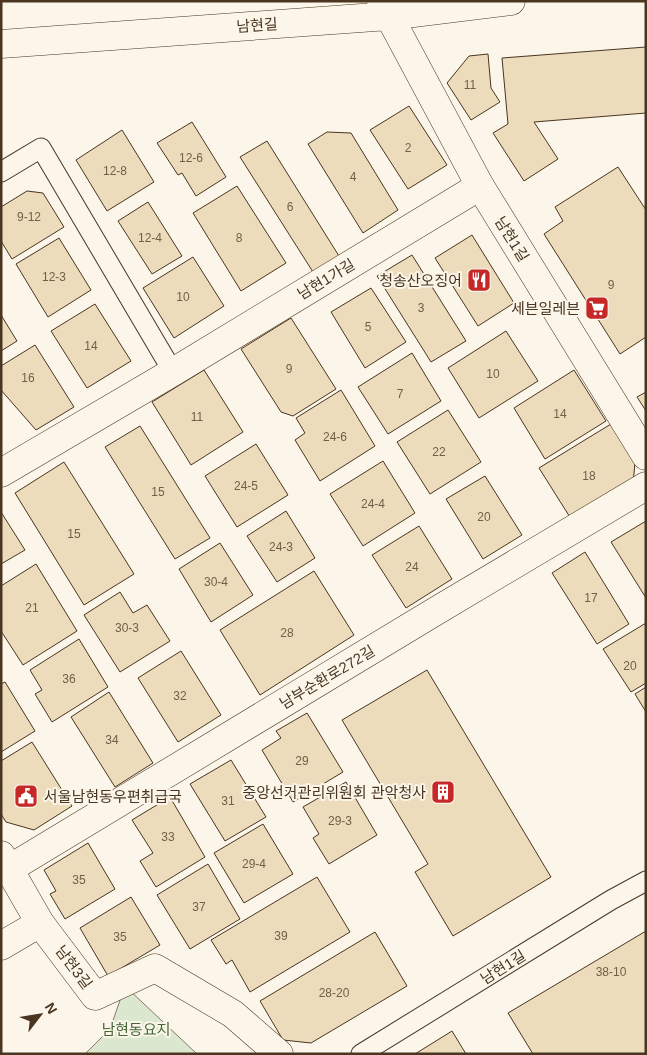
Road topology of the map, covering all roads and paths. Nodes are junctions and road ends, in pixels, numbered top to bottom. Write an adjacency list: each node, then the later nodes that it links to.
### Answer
1 (511, 1): 2 (street, 남현길)
2 (385, 9): 3 (street, 남현길); 5 (street, 남현1길)
3 (1, 44)
4 (1, 172): 6 (lane)
5 (480, 186): 6 (street, 남현1가길); 7 (street, 남현1길)
6 (173, 372): 8 (street, 남현1가길)
7 (646, 456)
8 (1, 473)
9 (646, 486): 10 (street, 남부순환로272길)
10 (5, 862): 12 (street, 남현3길)
11 (646, 881): 15 (lane, 남현1길)
12 (40, 923): 13 (street); 14 (street, 남현3길)
13 (1, 946)
14 (279, 1054)
15 (361, 1054)

